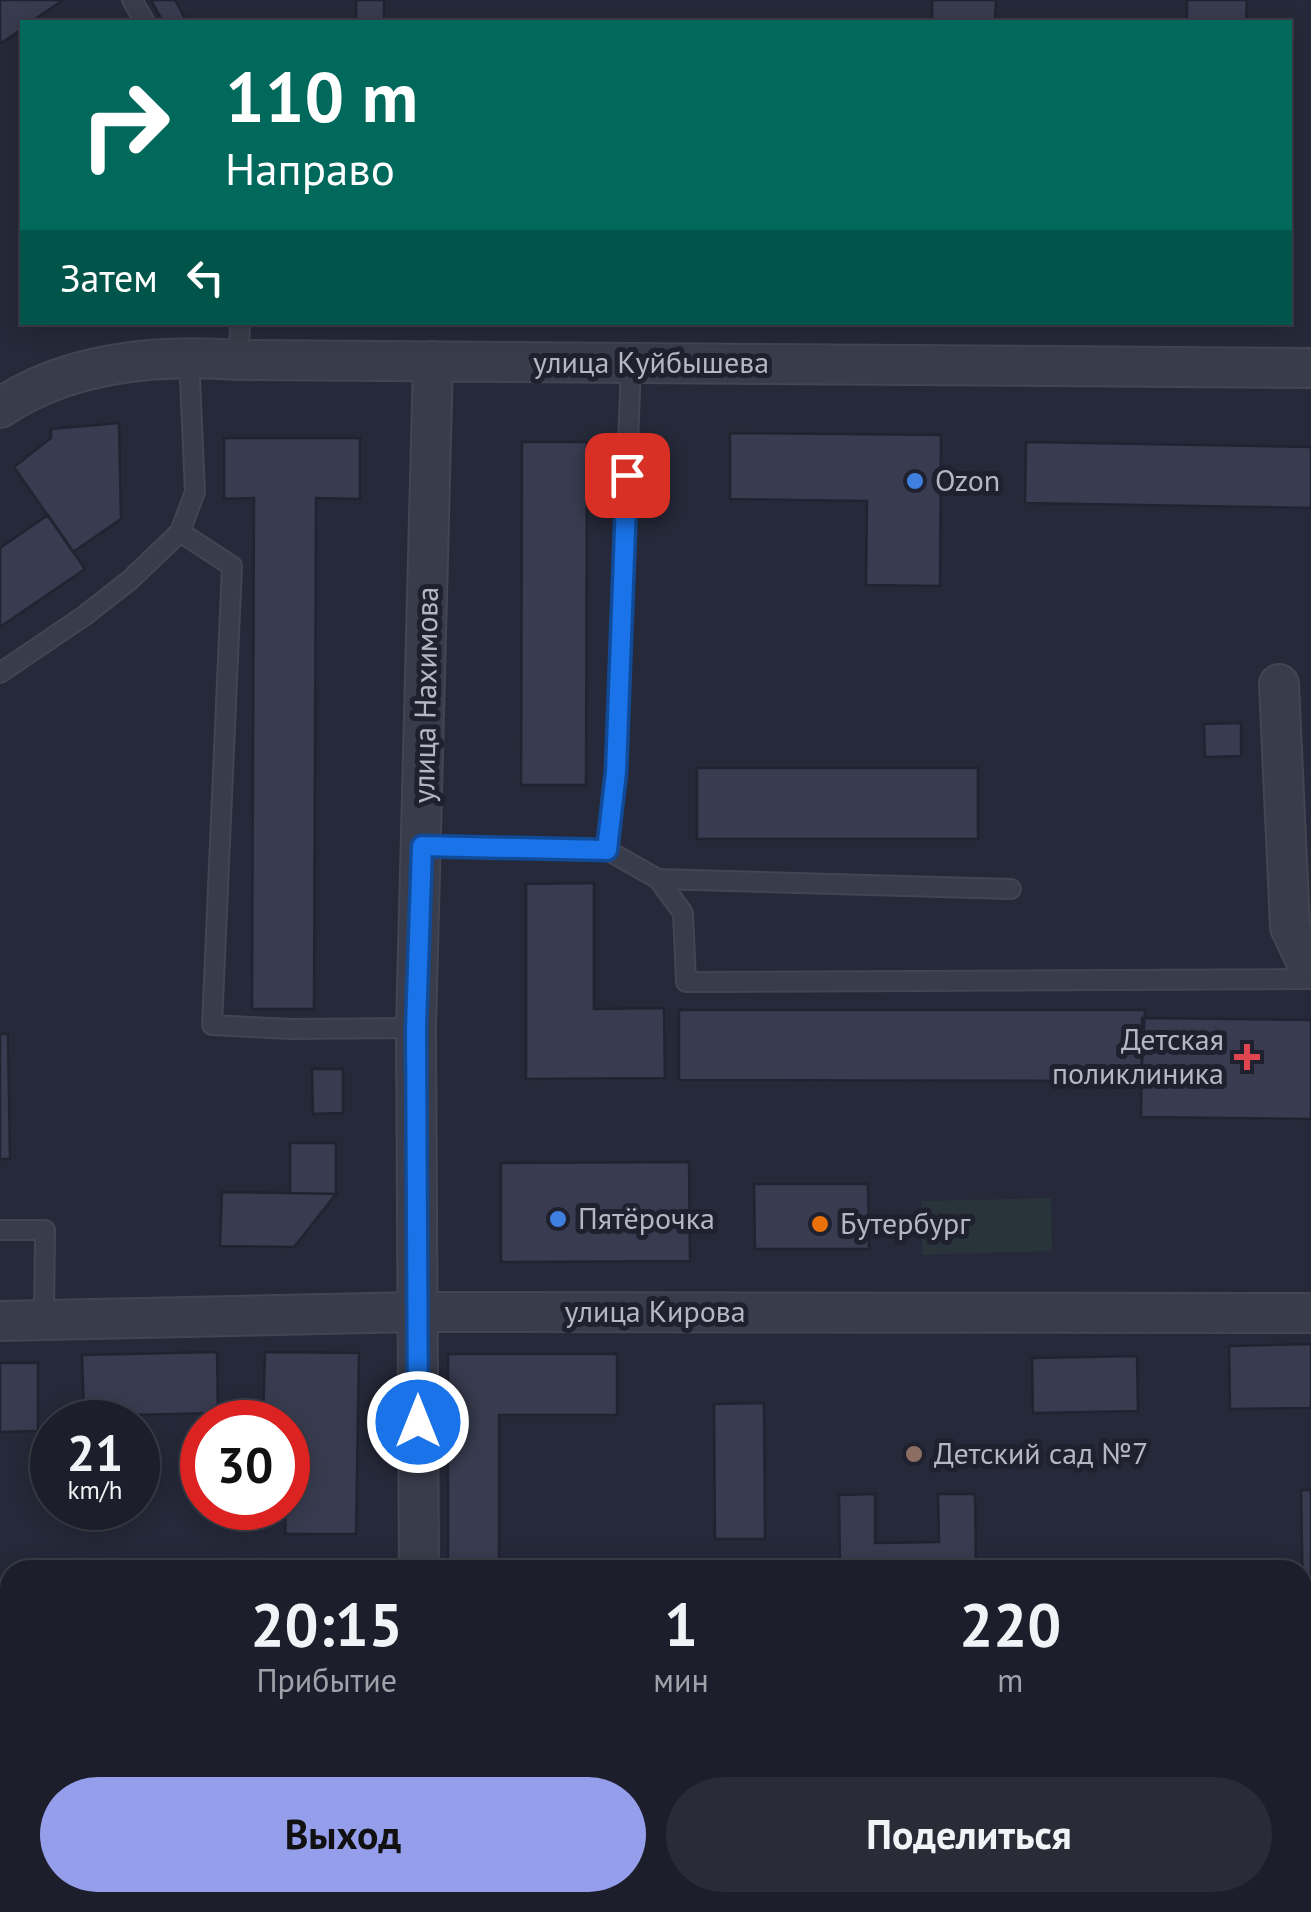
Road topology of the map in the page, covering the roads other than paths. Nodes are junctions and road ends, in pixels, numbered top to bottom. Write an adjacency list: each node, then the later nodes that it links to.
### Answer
1 (240, 325): 3 (lane)
2 (189, 356): 3 (street, улица Куйбышева); 7 (street, улица Куйбышева); 8 (lane)
3 (239, 360): 4 (street, улица Куйбышева)
4 (433, 361): 5 (street, улица Куйбышева); 11 (street, улица Нахимова)
5 (632, 364): 6 (street, улица Куйбышева); 12 (lane)
6 (1311, 368)
7 (0, 408)
8 (180, 532): 9 (lane); 17 (lane)
9 (0, 672)
10 (1279, 684): 15 (street)
11 (422, 846): 12 (lane); 17 (street, улица Нахимова)
12 (607, 850): 13 (lane)
13 (658, 879): 14 (lane); 16 (lane)
14 (1011, 889)
15 (1311, 962)
16 (1311, 979)
17 (416, 1028): 19 (street, улица Нахимова)
18 (0, 1230): 21 (lane)
19 (416, 1312): 20 (street, улица Кирова); 21 (street, улица Кирова); 23 (street, улица Нахимова)
20 (1311, 1313)
21 (44, 1320): 22 (street, улица Кирова)
22 (0, 1321)
23 (419, 1560)

